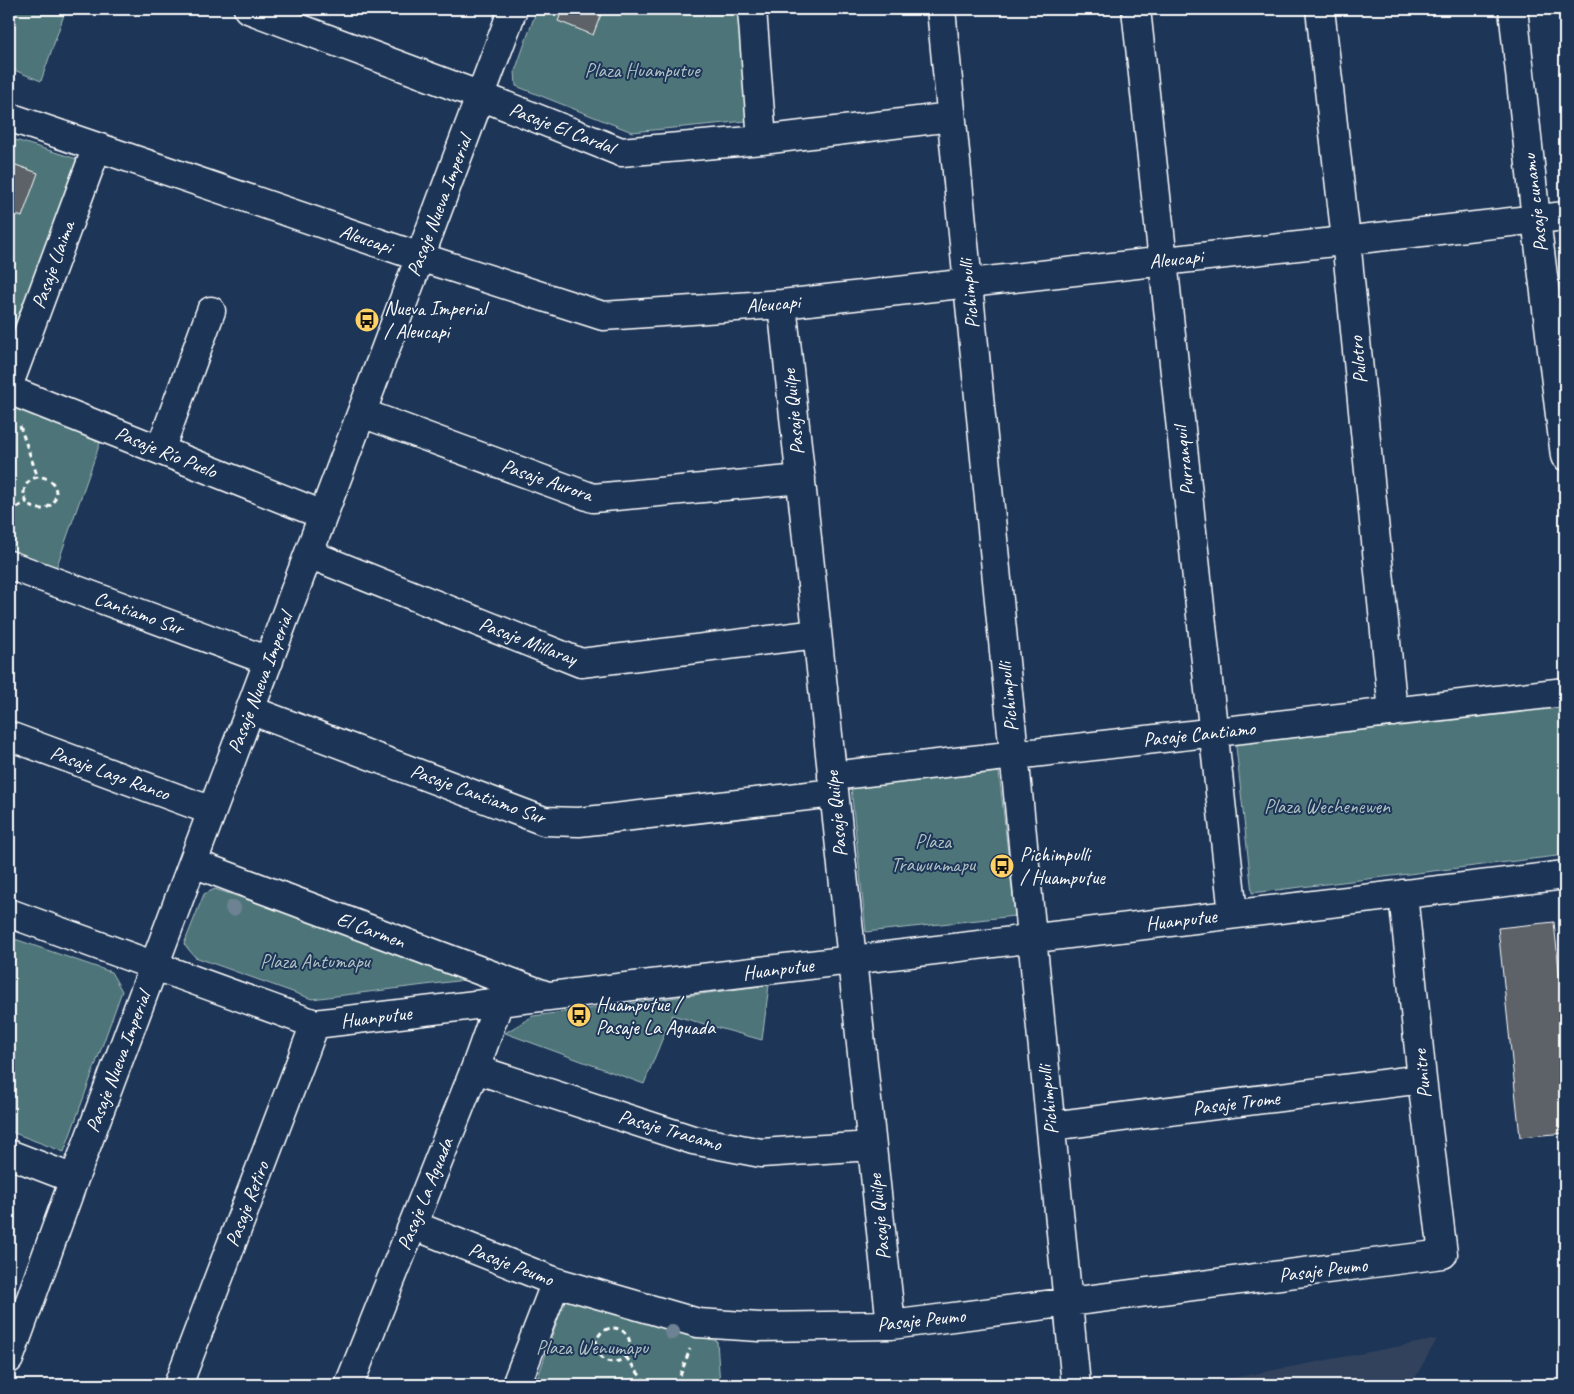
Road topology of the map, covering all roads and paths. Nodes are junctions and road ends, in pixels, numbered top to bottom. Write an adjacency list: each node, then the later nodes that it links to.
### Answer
1 (248, 9): 8 (street, Pasaje El Cardal)
2 (513, 9): 8 (street, Pasaje Nueva Imperial)
3 (752, 9): 11 (street)
4 (941, 9): 10 (street, Pichimpulli)
5 (1136, 9): 17 (street, Purranquil)
6 (1320, 9): 15 (street, Pulotro)
7 (1513, 9): 14 (street, Pasaje cunamu)
8 (481, 96): 11 (street, Pasaje El Cardal); 16 (street, Pasaje Nueva Imperial)
9 (9, 117): 12 (street, Aleucapi)
10 (951, 118): 11 (street, Pasaje El Cardal); 18 (street, Pichimpulli)
11 (762, 140)
12 (97, 147): 16 (street, Aleucapi); 21 (street, Pasaje Llaima)
13 (1565, 216): 14 (street, Aleucapi)
14 (1536, 219): 15 (street, Aleucapi); 26 (street, Pasaje cunamu)
15 (1346, 240): 17 (street, Aleucapi); 38 (street, Pulotro)
16 (420, 258): 19 (street, Aleucapi); 23 (street, Pasaje Nueva Imperial)
17 (1163, 261): 18 (street, Aleucapi); 39 (street, Purranquil)
18 (968, 283): 19 (street, Aleucapi); 41 (street, Pichimpulli)
19 (782, 304): 28 (street, Pasaje Quilpe)
20 (211, 311): 25 (street)
21 (9, 384)
22 (9, 390): 25 (street, Pasaje Río Puelo)
23 (362, 412): 28 (street, Pasaje Aurora); 31 (street, Pasaje Nueva Imperial)
24 (18, 423): 27 (path)
25 (160, 450): 31 (street, Pasaje Río Puelo)
26 (1565, 456)
27 (38, 478): 29 (path); 29 (path)
28 (801, 479): 34 (street, Pasaje Quilpe)
29 (27, 502): 30 (path)
30 (9, 511)
31 (323, 515): 32 (street, Pasaje Nueva Imperial)
32 (309, 554): 34 (street, Pasaje Millaray); 35 (street, Pasaje Nueva Imperial)
33 (9, 565): 35 (street, Cantiamo Sur)
34 (817, 634): 42 (street, Pasaje Quilpe)
35 (269, 661): 37 (street, Pasaje Nueva Imperial)
36 (1565, 692): 38 (street, Pasaje Cantiamo)
37 (250, 710): 42 (street, Pasaje Cantiamo Sur); 43 (street, Pasaje Nueva Imperial)
38 (1393, 712): 39 (street, Pasaje Cantiamo)
39 (1214, 732): 41 (street, Pasaje Cantiamo); 48 (street, Purranquil)
40 (9, 736): 43 (street, Pasaje Lago Ranco)
41 (1014, 755): 42 (street, Pasaje Cantiamo); 49 (street, Pichimpulli)
42 (833, 784): 50 (street, Pasaje Quilpe)
43 (212, 811): 44 (street, Pasaje Nueva Imperial)
44 (193, 863): 51 (street, Pasaje Nueva Imperial); 52 (street, El Carmen)
45 (1565, 875): 46 (street, Huanputue)
46 (1403, 894): 48 (street, Huanputue); 56 (street, Punitre)
47 (9, 912): 51 (street, Huanputue)
48 (1233, 914): 49 (street, Huanputue)
49 (1032, 938): 50 (street, Huanputue); 57 (street, Pichimpulli)
50 (852, 960): 52 (street, Huanputue); 58 (street, Pasaje Quilpe)
51 (154, 965): 54 (street, Huanputue); 60 (street, Pasaje Nueva Imperial)
52 (549, 996): 53 (street, Huanputue)
53 (498, 1002): 54 (street, Huanputue); 55 (street, Pasaje La Aguada)
54 (316, 1024): 70 (street, Pasaje Retiro)
55 (475, 1069): 58 (street, Pasaje Tracamo); 61 (street, Pasaje La Aguada)
56 (1422, 1079): 57 (street, Pasaje Trome); 62 (street, Punitre)
57 (1051, 1126): 64 (street, Pichimpulli)
58 (872, 1146): 66 (street, Pasaje Quilpe)
59 (9, 1154): 60 (street)
60 (74, 1179): 68 (street, Pasaje Nueva Imperial)
61 (413, 1225): 63 (street, Pasaje Peumo); 71 (street, Pasaje La Aguada)
62 (1443, 1254): 64 (street, Pasaje Peumo)
63 (556, 1282): 65 (street, Pasaje Peumo); 72 (street)
64 (1068, 1303): 66 (street, Pasaje Peumo); 76 (street, Pichimpulli)
65 (698, 1323): 66 (street, Pasaje Peumo); 69 (path)
66 (891, 1325)
67 (626, 1357): 67 (path); 73 (path)
68 (9, 1359)
69 (678, 1384): 74 (path); 75 (path)
70 (178, 1385)
71 (349, 1385)
72 (516, 1385)
73 (647, 1385)
74 (654, 1385)
75 (682, 1385)
76 (1076, 1385)

